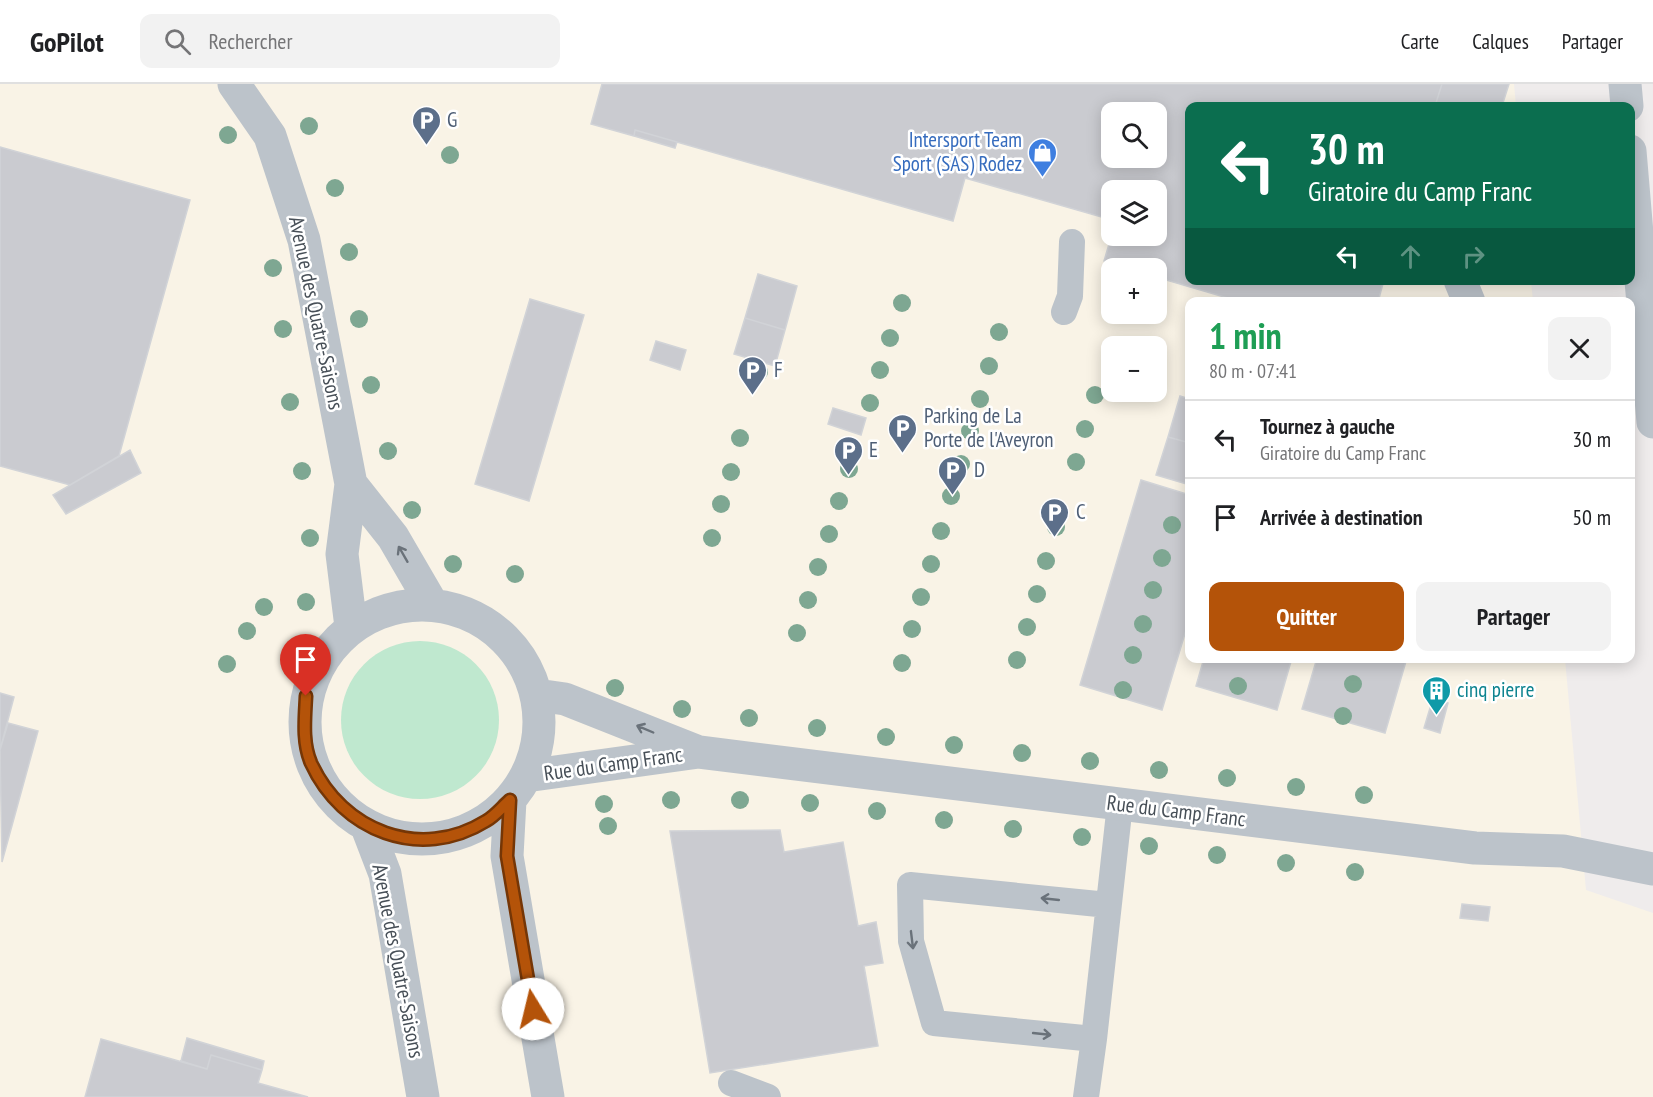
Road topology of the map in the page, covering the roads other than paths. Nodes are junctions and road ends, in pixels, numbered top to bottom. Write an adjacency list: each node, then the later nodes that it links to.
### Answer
1 (234, 84): 8 (street, Avenue des Quatre-Saisons)
2 (1625, 84): 3 (street)
3 (1627, 102)
4 (1635, 210): 7 (street)
5 (1072, 242): 6 (lane)
6 (1064, 312)
7 (1653, 422)
8 (351, 484): 9 (street, Avenue des Quatre-Saisons, one-way to 8); 10 (street, Avenue des Quatre-Saisons)
9 (432, 604): 10 (street); 11 (street)
10 (351, 627): 15 (street)
11 (537, 695): 12 (street, Rue du Camp Franc, one-way to 11); 13 (street)
12 (699, 752): 13 (street, Rue du Camp Franc); 14 (street, Rue du Camp Franc)
13 (518, 788): 15 (street); 21 (street)
14 (1120, 804): 16 (street, Rue du Camp Franc); 17 (lane)
15 (367, 827): 20 (street, Avenue des Quatre-Saisons)
16 (1653, 869)
17 (1108, 905): 18 (lane); 18 (lane, one-way to 18)
18 (1094, 1039): 23 (lane)
19 (731, 1083): 22 (lane)
20 (423, 1097)
21 (548, 1097)
22 (768, 1097)
23 (1086, 1097)

